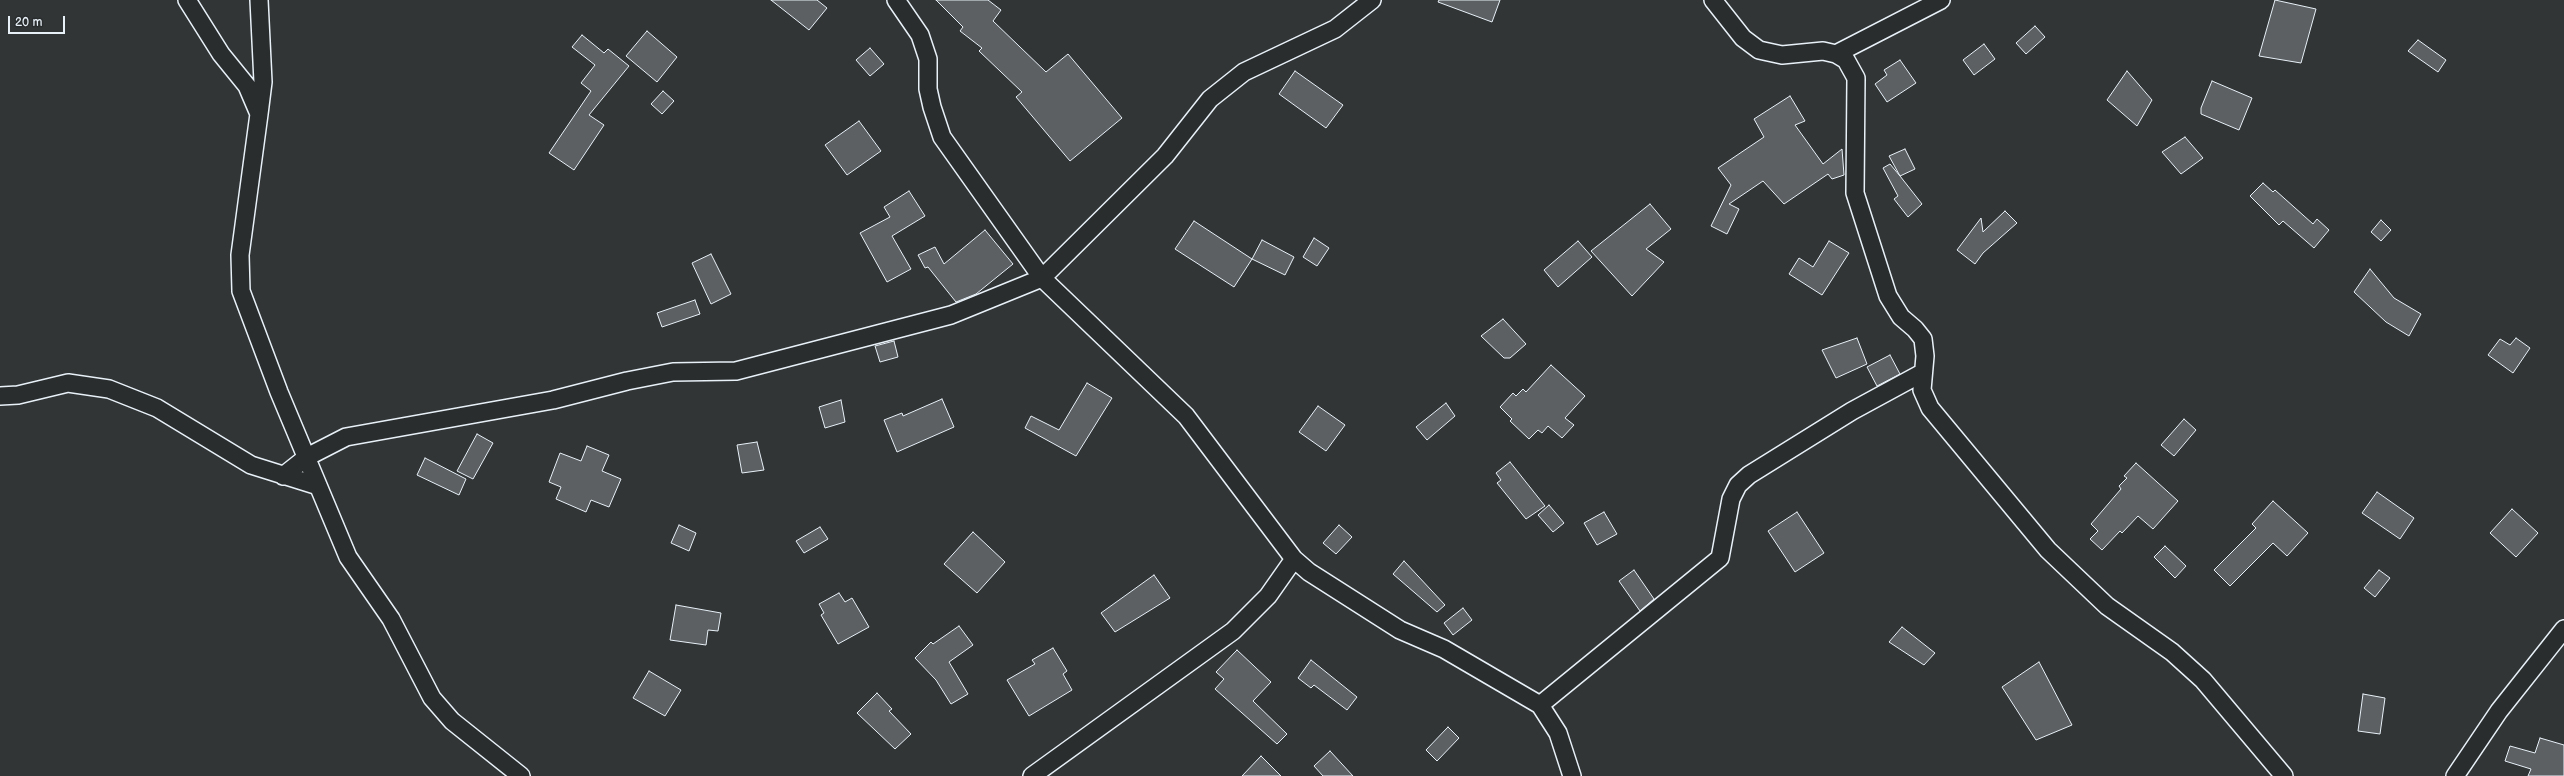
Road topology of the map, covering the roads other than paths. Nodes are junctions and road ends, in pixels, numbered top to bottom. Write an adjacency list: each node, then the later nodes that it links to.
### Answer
1 (187, 0): 8 (street)
2 (259, 0): 8 (street)
3 (896, 0): 9 (street)
4 (1372, 0): 9 (street)
5 (1713, 0): 7 (street)
6 (1941, 0): 7 (street)
7 (1836, 54): 10 (street)
8 (259, 114): 12 (street)
9 (1042, 278): 12 (street); 15 (street)
10 (1922, 373): 17 (street); 21 (street)
11 (0, 396): 13 (street)
12 (307, 456): 13 (street); 14 (street)
13 (283, 476): 14 (street)
14 (318, 486): 18 (street)
15 (1294, 559): 17 (street); 19 (street)
16 (2564, 629): 22 (street)
17 (1540, 704): 20 (street)
18 (522, 776)
19 (1032, 776)
20 (1572, 776)
21 (2284, 776)
22 (2455, 776)

